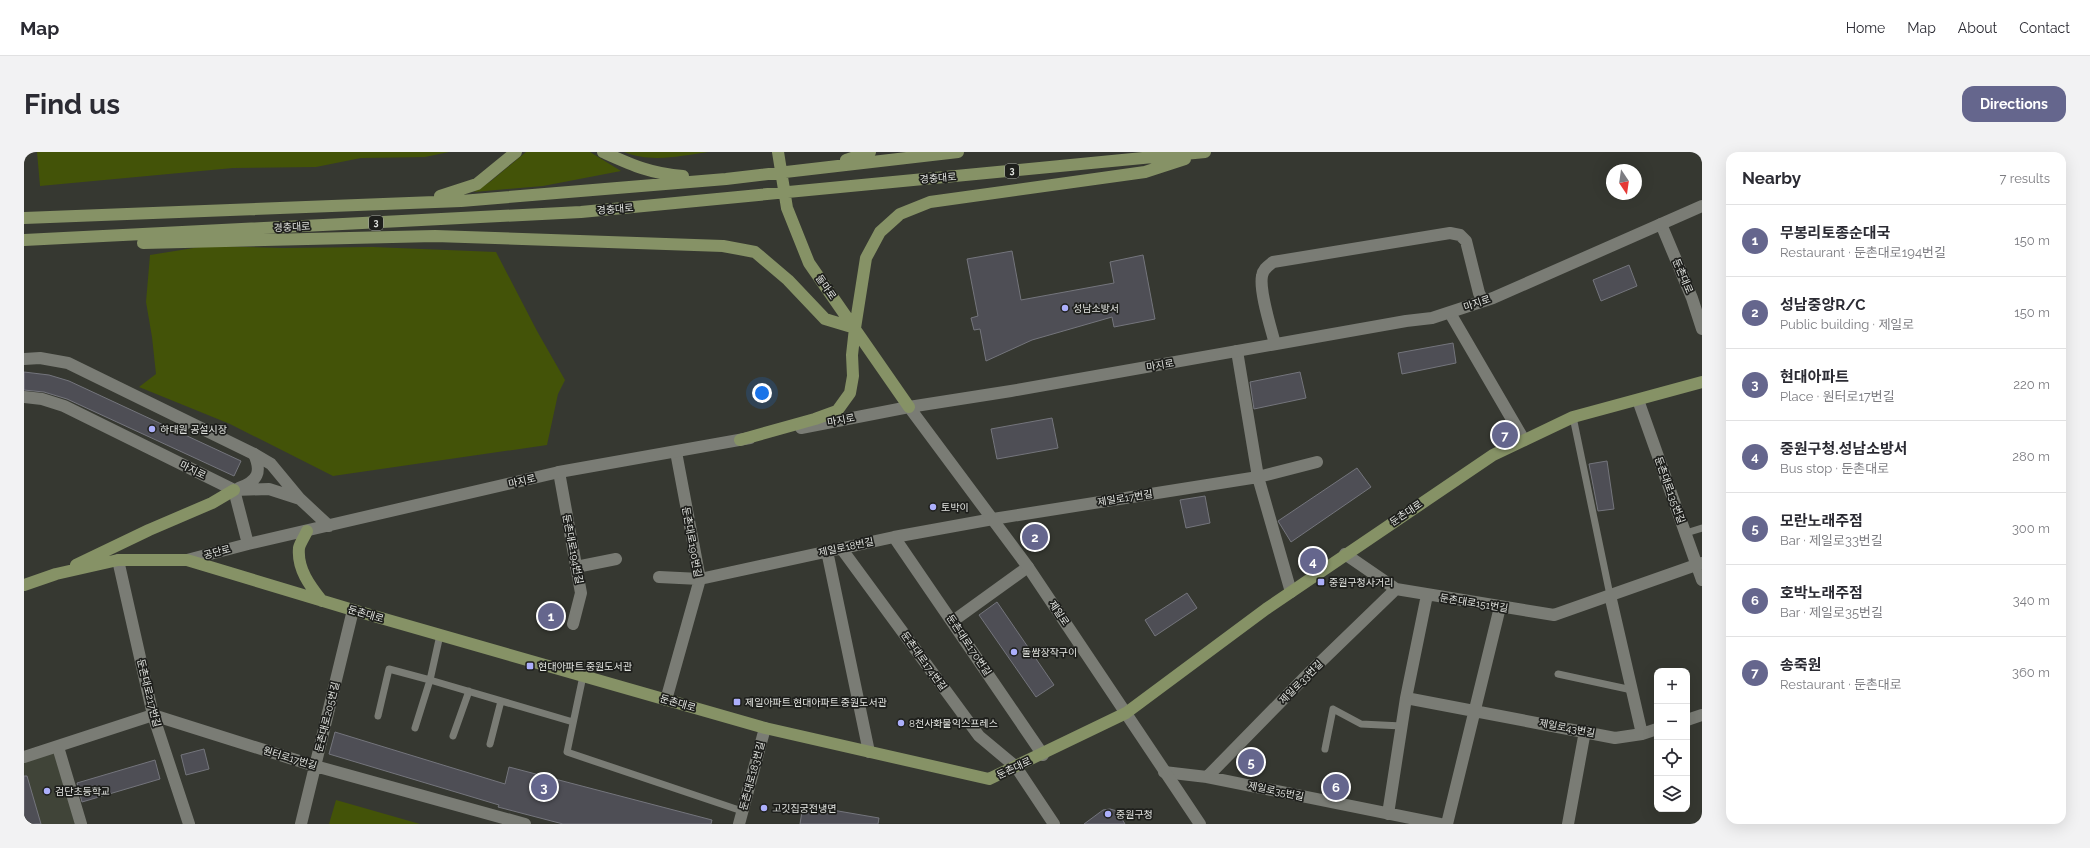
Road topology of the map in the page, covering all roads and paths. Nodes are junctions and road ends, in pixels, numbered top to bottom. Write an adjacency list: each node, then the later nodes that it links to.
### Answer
1 (516, 152): 9 (main road)
2 (603, 152): 8 (main road)
3 (778, 152): 16 (main road, 돌마로)
4 (870, 152): 7 (main road)
5 (958, 152): 7 (main road, 경충대로 / 3)
6 (1205, 152): 13 (main road, 경충대로 / 3); 16 (main road)
7 (818, 168): 8 (main road, 경충대로 / 3)
8 (726, 179): 9 (main road, 경충대로 / 3)
9 (402, 203): 11 (main road, 경충대로 / 3)
10 (1702, 206): 12 (street, 마지로)
11 (24, 218)
12 (1661, 224): 14 (street, 마지로); 17 (street, 둔촌대로)
13 (28, 240): 16 (main road)
14 (1483, 301): 15 (street, 마지로); 18 (street)
15 (1450, 312): 18 (street, 마지로); 27 (street)
16 (854, 328): 24 (main road, 돌마로); 26 (main road)
17 (1702, 329)
18 (1275, 344): 19 (street, 마지로)
19 (1237, 351): 24 (street, 마지로); 32 (street)
20 (24, 359): 29 (street)
21 (1702, 382): 23 (main road, 둔촌대로)
22 (24, 397): 33 (street, 마지로)
23 (1638, 400): 25 (main road, 둔촌대로); 39 (street, 둔촌대로135번길)
24 (909, 406): 26 (street, 마지로); 35 (street, 제일로)
25 (1573, 417): 27 (main road, 둔촌대로); 59 (lane)
26 (740, 440): 28 (street, 마지로)
27 (1524, 440): 44 (main road, 둔촌대로)
28 (676, 452): 31 (street, 마지로); 53 (street, 둔촌대로190번길)
29 (254, 454): 33 (street); 34 (street)
30 (1317, 462): 32 (street, 제일로17번길)
31 (559, 472): 36 (street, 마지로); 49 (street, 둔촌대로194번길)
32 (1258, 477): 35 (street, 제일로17번길); 57 (street)
33 (234, 490): 34 (street); 41 (street); 51 (main road)
34 (300, 500): 36 (street)
35 (993, 519): 40 (street, 제일로18번길); 50 (street, 제일로)
36 (330, 526): 38 (street, 마지로)
37 (1702, 528): 39 (lane)
38 (307, 531): 41 (street, 마지로); 60 (main road)
39 (1686, 533): 48 (street, 둔촌대로135번길)
40 (894, 537): 42 (street, 제일로18번길); 63 (street, 둔촌대로170번길)
41 (248, 544): 47 (street, 공단로)
42 (842, 548): 43 (street, 제일로18번길); 93 (street, 둔촌대로174번길)
43 (827, 551): 53 (street, 제일로18번길); 89 (street)
44 (1344, 554): 56 (street, 둔촌대로151번길); 57 (main road, 둔촌대로)
45 (616, 559): 49 (street)
46 (118, 560): 47 (main road, 둔촌대로); 51 (main road, 둔촌대로); 76 (street, 둔촌대로217번길)
47 (187, 560): 60 (main road, 둔촌대로)
48 (1699, 564): 54 (street, 둔촌대로135번길); 59 (street, 둔촌대로151번길)
49 (576, 567): 64 (street, 둔촌대로194번길)
50 (1028, 567): 63 (street); 75 (street, 제일로)
51 (56, 574): 55 (main road, 둔촌대로)
52 (660, 577): 53 (street, 제일로18번길)
53 (700, 579): 72 (street, 둔촌대로190번길)
54 (1702, 580)
55 (24, 585)
56 (1396, 589): 58 (street, 둔촌대로151번길); 95 (street, 제일로33번길)
57 (1291, 592): 75 (main road, 둔촌대로)
58 (1427, 595): 61 (street, 둔촌대로151번길); 71 (street)
59 (1610, 595): 61 (street, 둔촌대로151번길); 69 (street)
60 (322, 601): 62 (main road, 둔촌대로)
61 (1500, 607): 74 (street)
62 (353, 610): 65 (main road, 둔촌대로); 92 (street, 둔촌대로205번길)
63 (953, 621): 90 (street, 둔촌대로170번길)
64 (573, 624)
65 (440, 635): 67 (main road, 둔촌대로); 68 (lane)
66 (1558, 674): 69 (lane)
67 (583, 676): 72 (main road, 둔촌대로); 78 (lane)
68 (430, 680): 70 (lane); 77 (lane); 80 (lane)
69 (1632, 690): 84 (street)
70 (469, 691): 73 (lane); 85 (lane)
71 (1406, 698): 74 (street, 제일로43번길); 79 (street)
72 (666, 700): 81 (main road, 둔촌대로)
73 (501, 701): 78 (lane); 86 (lane)
74 (1476, 712): 83 (street, 제일로43번길); 106 (street)
75 (1126, 713): 90 (main road, 둔촌대로); 94 (street, 제일로)
76 (153, 715): 87 (street); 92 (street, 원터로17번길); 99 (street, 둔촌대로217번길)
77 (378, 716)
78 (573, 722): 96 (lane)
79 (1402, 726): 88 (lane); 97 (street)
80 (415, 728)
81 (765, 728): 89 (main road, 둔촌대로); 96 (street, 둔촌대로183번길)
82 (1654, 730): 84 (street, 제일로43번길)
83 (1585, 731): 84 (street, 제일로43번길); 107 (street)
84 (1642, 734)
85 (453, 736)
86 (490, 744)
87 (58, 747): 91 (street); 98 (street)
88 (1325, 749)
89 (869, 752): 93 (main road, 둔촌대로)
90 (1043, 755): 93 (main road, 둔촌대로)
91 (24, 757)
92 (315, 766): 100 (street, 둔촌대로205번길); 101 (street, 원터로17번길)
93 (1016, 767): 103 (street, 둔촌대로174번길)
94 (1164, 772): 95 (street, 제일로35번길); 104 (street, 제일로)
95 (1207, 777): 97 (street, 제일로35번길)
96 (742, 811): 102 (street, 둔촌대로183번길)
97 (1388, 814): 105 (street, 제일로35번길)
98 (81, 824)
99 (189, 824)
100 (301, 824)
101 (525, 824)
102 (739, 824)
103 (1054, 824)
104 (1200, 824)
105 (1440, 824)
106 (1447, 824)
107 (1568, 824)

